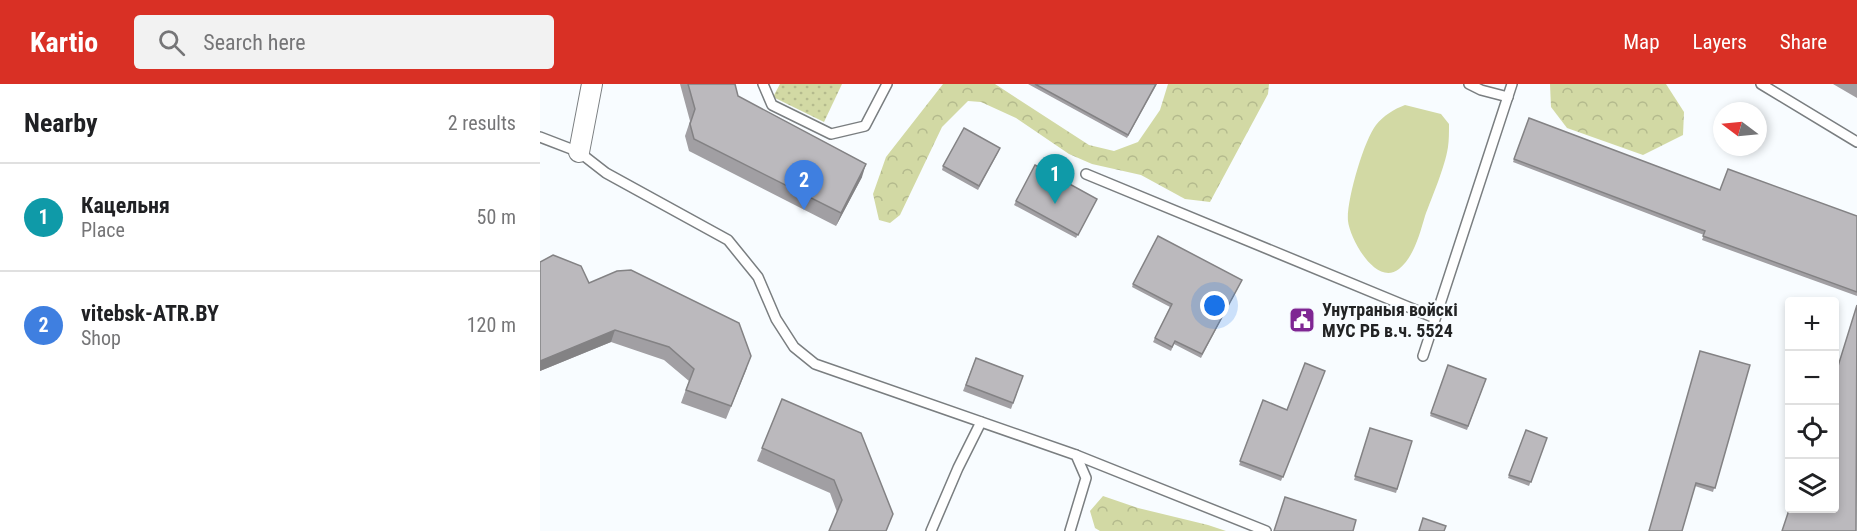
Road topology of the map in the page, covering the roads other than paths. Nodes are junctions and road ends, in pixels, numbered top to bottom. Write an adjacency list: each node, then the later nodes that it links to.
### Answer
1 (592, 84): 10 (street)
2 (763, 84): 3 (lane)
3 (887, 84)
4 (1469, 84): 7 (lane)
5 (1512, 84): 7 (lane)
6 (1761, 84): 9 (lane)
7 (1508, 98): 12 (lane)
8 (540, 137): 10 (lane)
9 (1857, 142)
10 (579, 152): 14 (lane)
11 (1086, 174): 12 (lane)
12 (1435, 318): 13 (lane)
13 (1423, 356)
14 (981, 422): 15 (lane); 16 (lane)
15 (1076, 455): 17 (lane); 18 (lane)
16 (931, 531)
17 (1070, 531)
18 (1266, 531)

